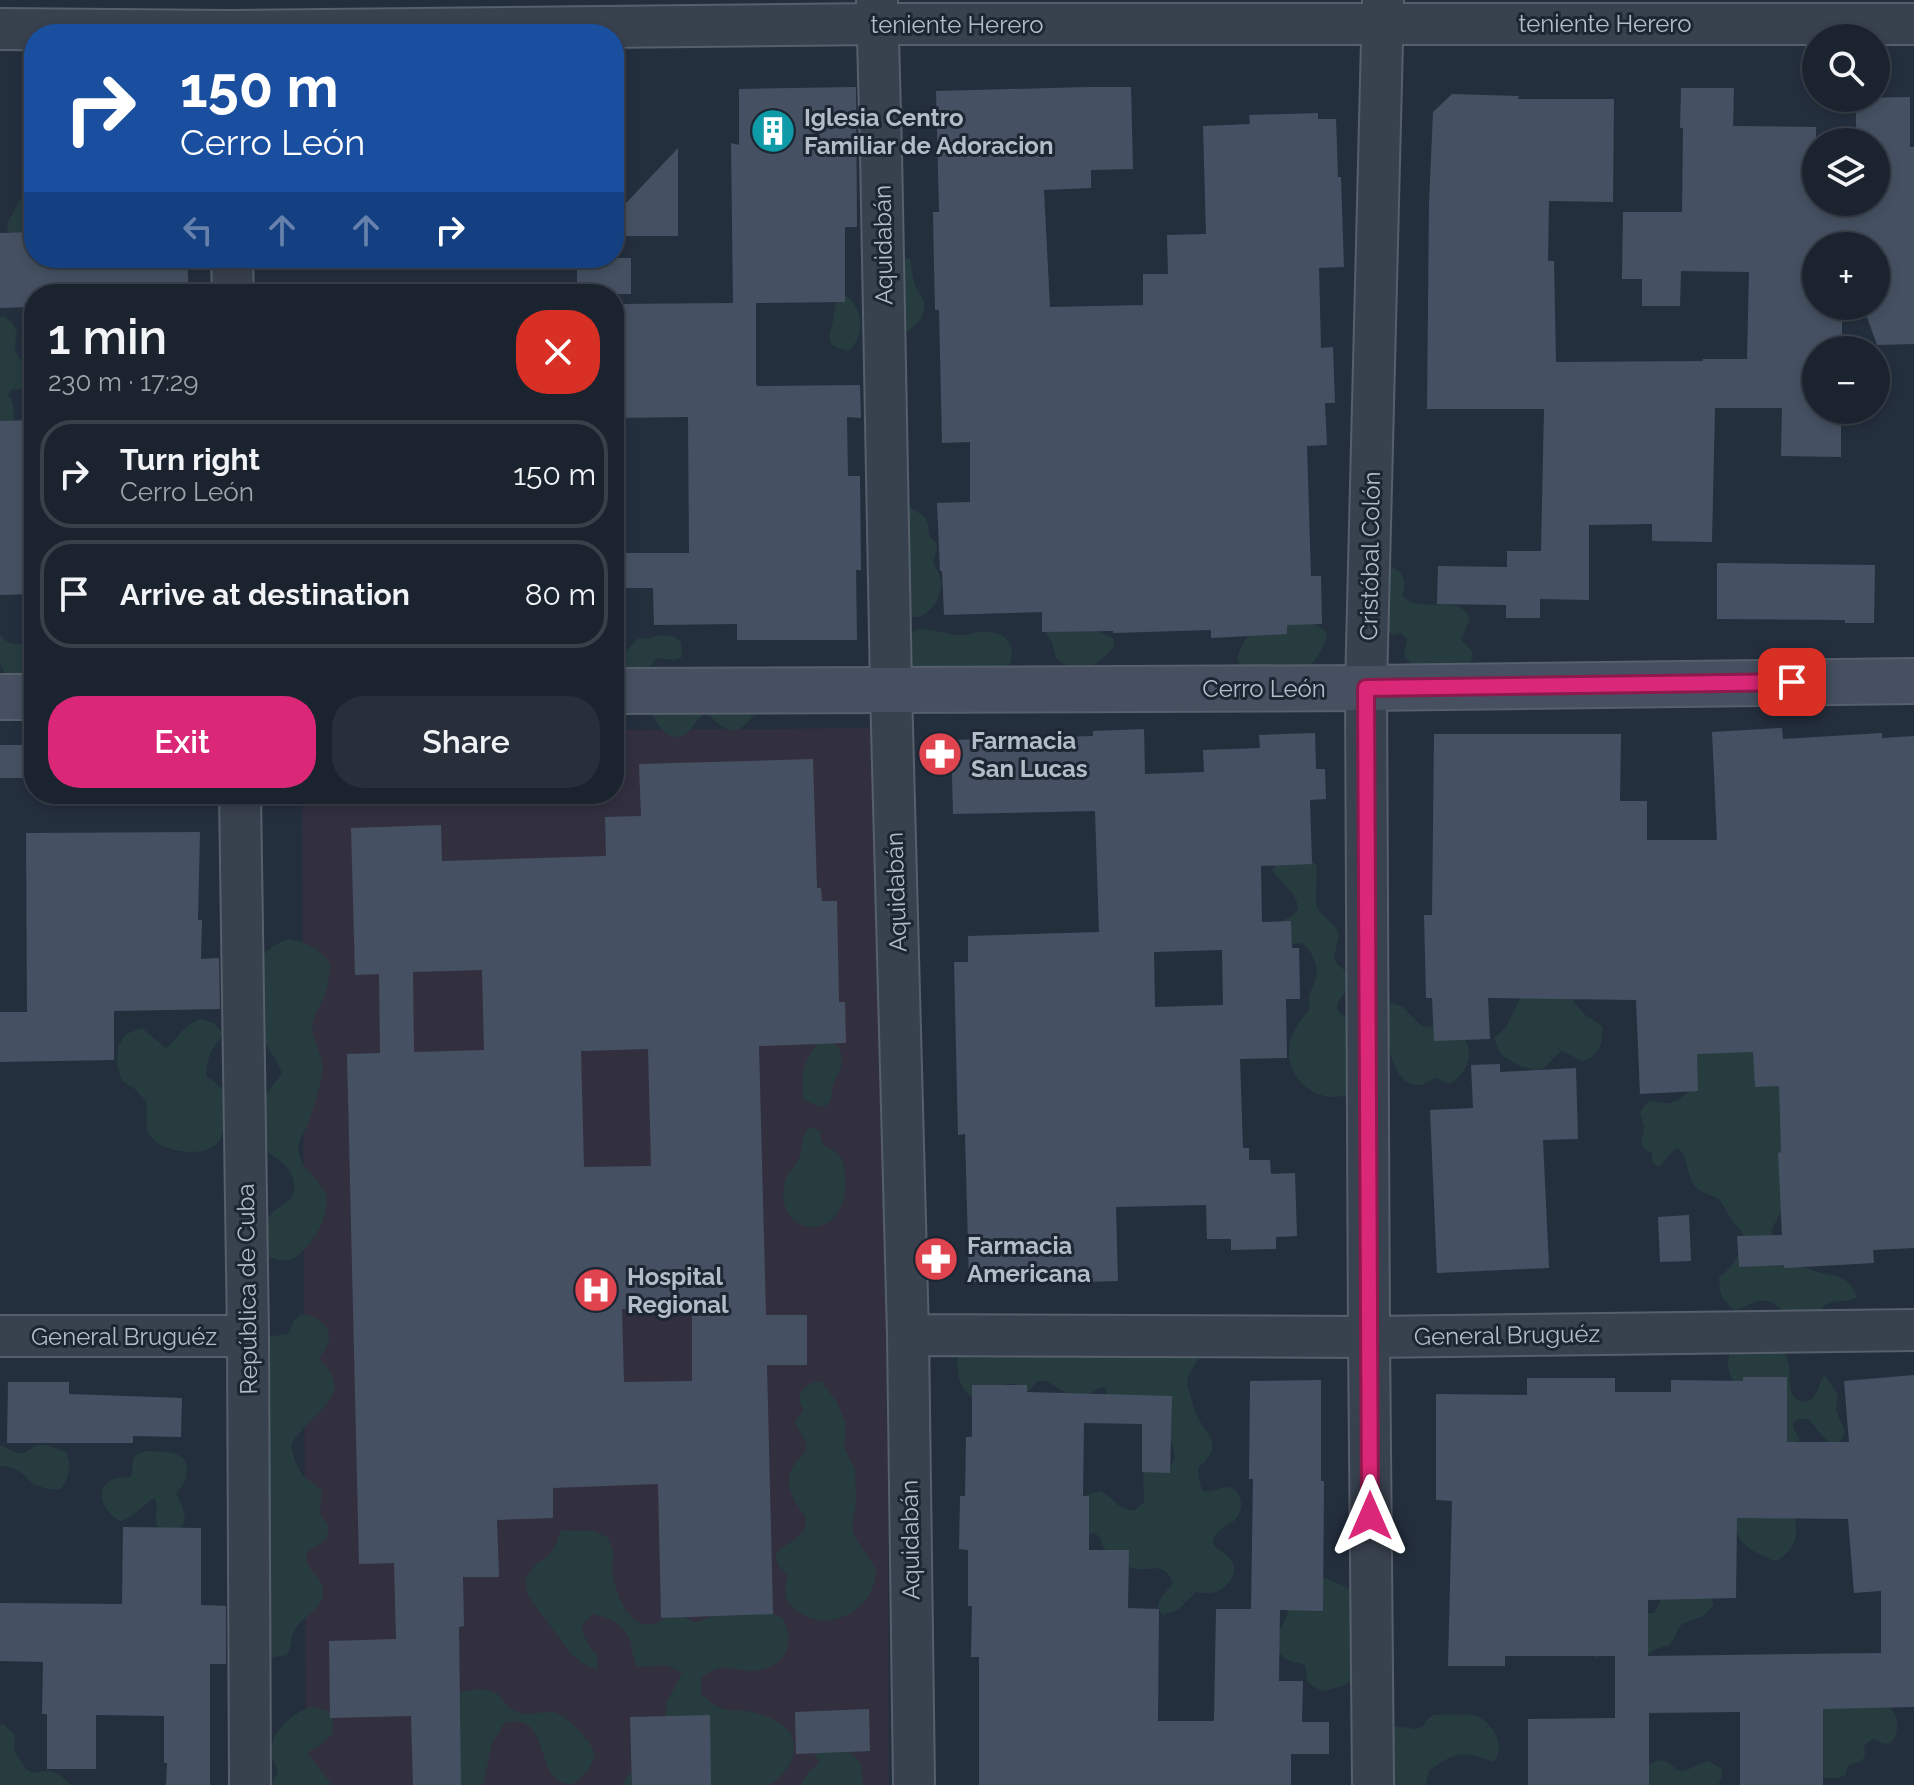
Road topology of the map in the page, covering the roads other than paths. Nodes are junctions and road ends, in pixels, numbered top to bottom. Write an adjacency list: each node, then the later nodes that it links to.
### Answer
1 (1383, 11): 2 (street, teniente Herero); 5 (street, teniente Herero); 9 (street, Cristóbal Colón)
2 (877, 12): 3 (street, teniente Herero); 10 (street, Aquidabán)
3 (229, 22): 4 (street, teniente Herero)
4 (164, 24)
5 (1914, 24)
6 (24, 28): 7 (street, teniente Herero)
7 (0, 29)
8 (1914, 681): 9 (street, Cerro León)
9 (1366, 688): 10 (street, Cerro León); 19 (street, Cristóbal Colón)
10 (891, 689): 11 (street, Cerro León); 16 (street, Aquidabán)
11 (624, 691)
12 (0, 697): 13 (street)
13 (24, 697)
14 (240, 804): 18 (street, República de Cuba)
15 (1914, 1330): 19 (street, General Bruguéz)
16 (908, 1335): 19 (street, General Bruguéz); 21 (street, Aquidabán)
17 (0, 1336): 18 (street, General Bruguéz)
18 (248, 1336): 20 (street, República de Cuba)
19 (1369, 1337): 22 (street, Cristóbal Colón)
20 (250, 1785)
21 (914, 1785)
22 (1373, 1785)

